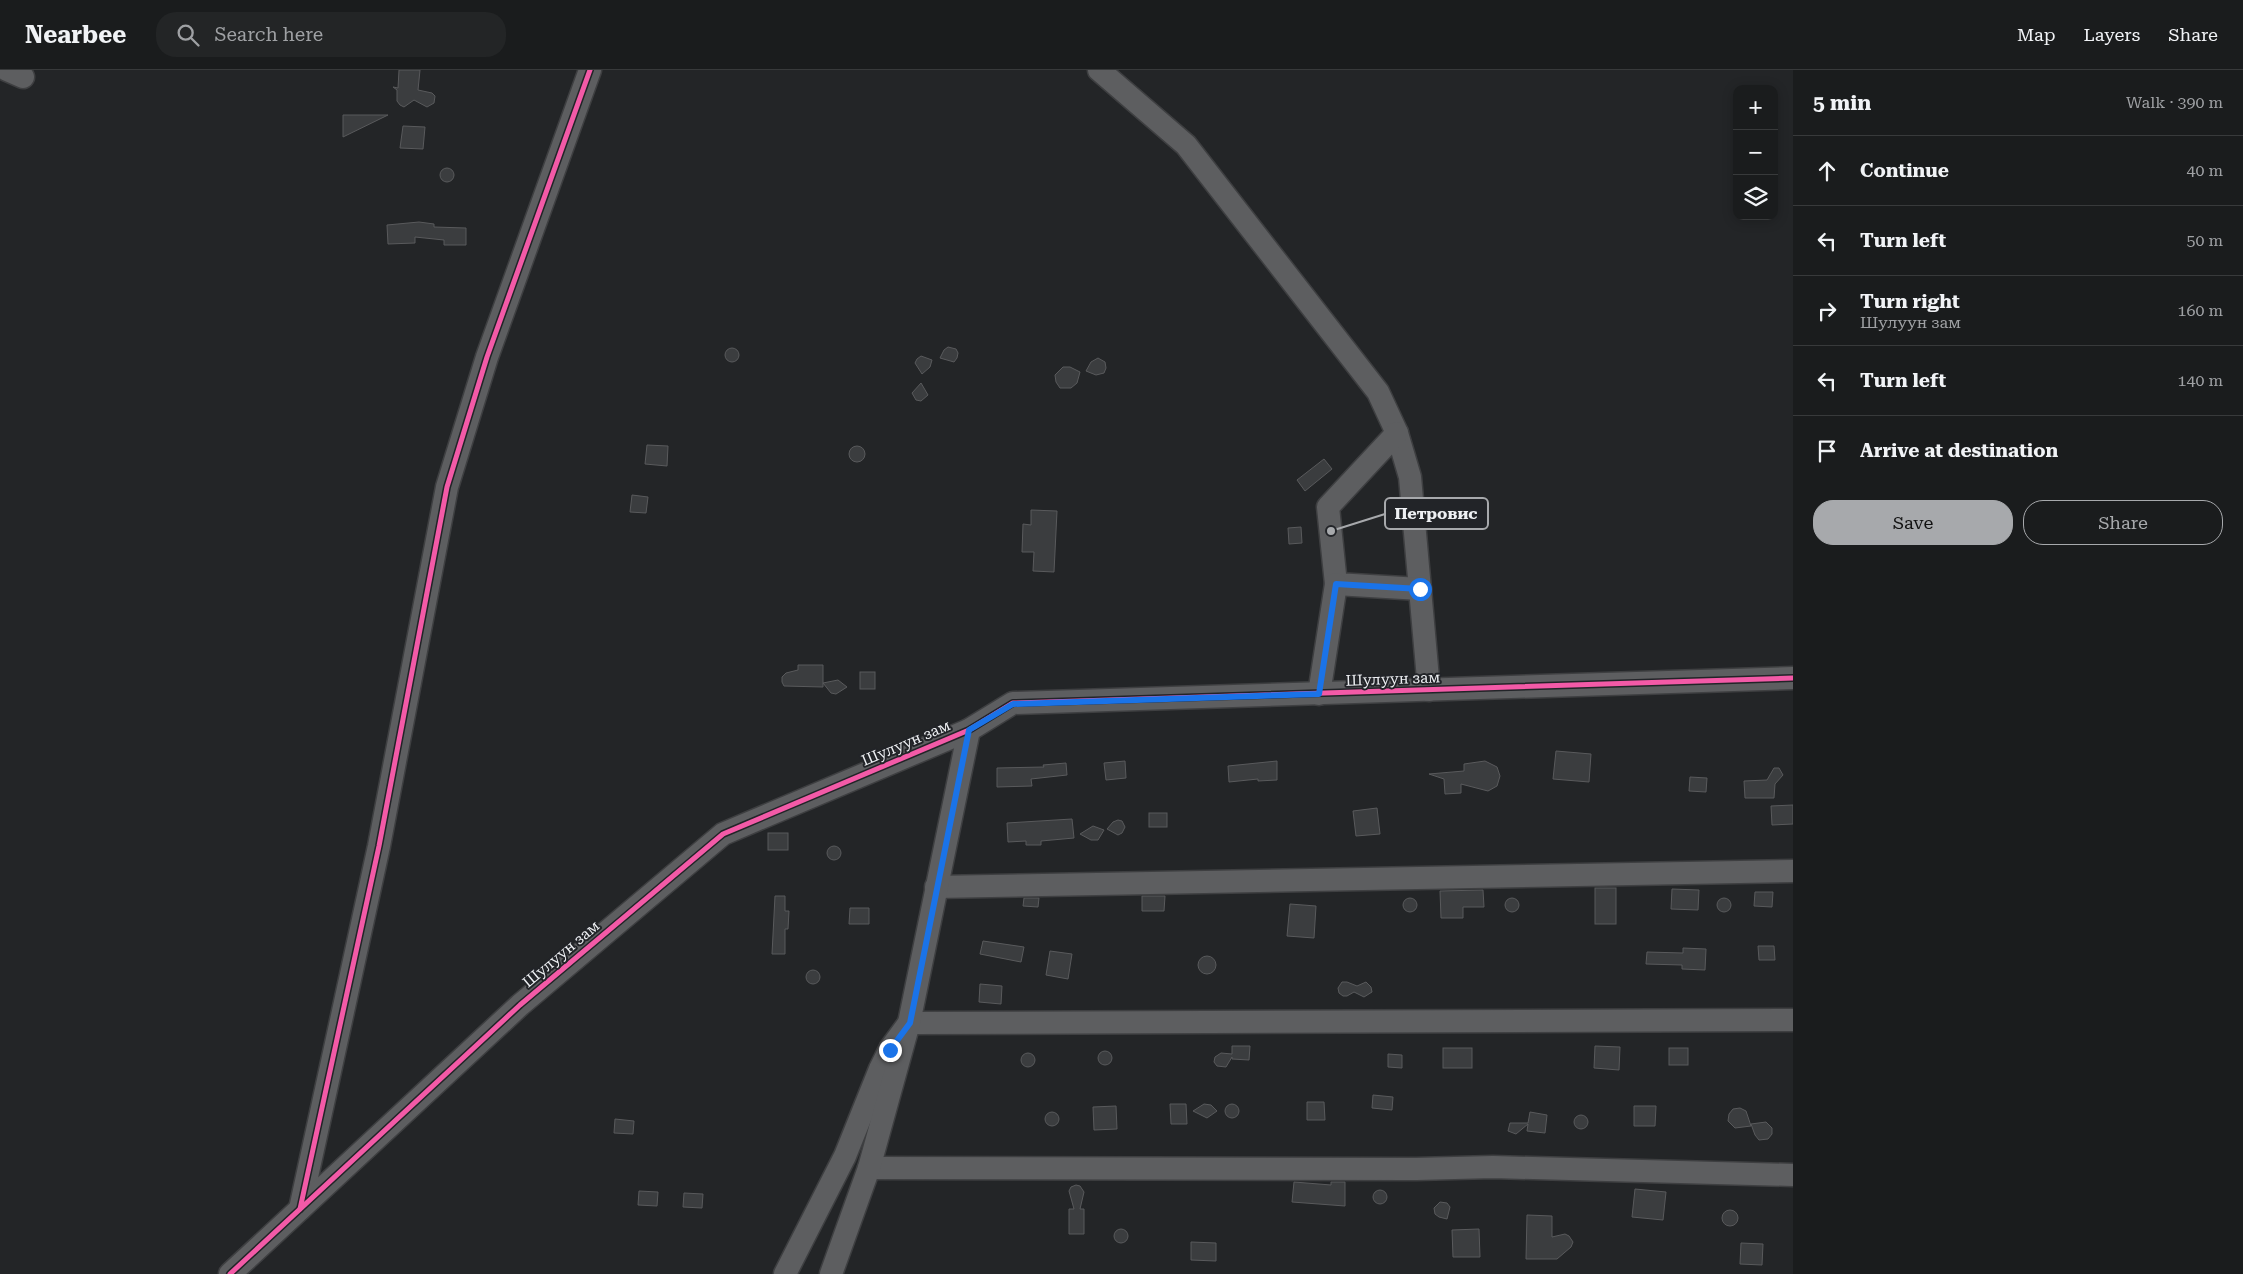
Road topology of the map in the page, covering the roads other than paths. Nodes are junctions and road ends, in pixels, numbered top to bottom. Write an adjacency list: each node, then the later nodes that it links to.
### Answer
1 (590, 70): 16 (street)
2 (1099, 70): 3 (street)
3 (1397, 433): 4 (street); 5 (street)
4 (1336, 584): 5 (street); 8 (street)
5 (1420, 589): 7 (street)
6 (1793, 678): 7 (street, Шулуун зам)
7 (1429, 690): 8 (street, Шулуун зам)
8 (1319, 694): 9 (street, Шулуун зам)
9 (969, 730): 11 (street); 16 (street, Шулуун зам)
10 (1793, 870): 11 (street)
11 (936, 887): 13 (street)
12 (1793, 1020): 13 (street)
13 (910, 1023): 14 (street); 18 (street)
14 (869, 1168): 15 (street); 19 (street)
15 (1793, 1175)
16 (300, 1209): 17 (street, Шулуун зам)
17 (230, 1274)
18 (785, 1274)
19 (831, 1274)

